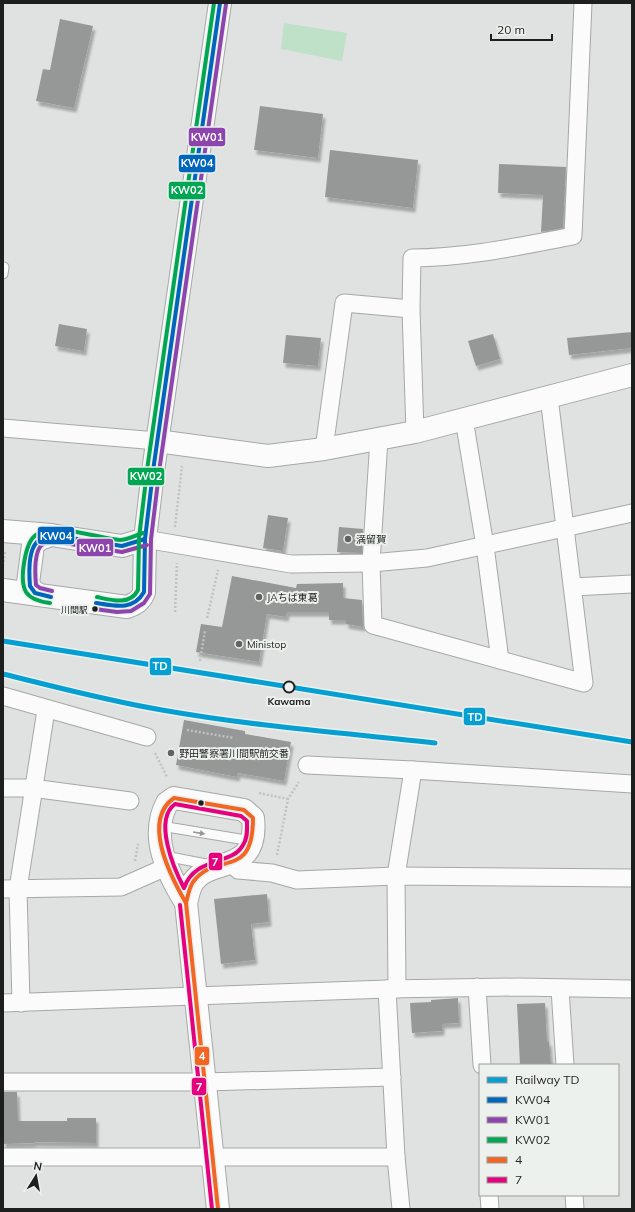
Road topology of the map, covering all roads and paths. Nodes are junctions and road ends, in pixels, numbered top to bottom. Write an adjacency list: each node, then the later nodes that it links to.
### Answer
1 (220, 3): 12 (street)
2 (583, 3): 5 (street)
3 (4, 267): 4 (lane)
4 (3, 274)
5 (411, 309): 10 (street); 13 (street)
6 (632, 375): 7 (street)
7 (549, 397): 8 (street); 15 (street)
8 (464, 419): 10 (street); 20 (street)
9 (3, 428): 12 (street)
10 (415, 432): 11 (street)
11 (379, 439): 13 (street); 22 (street)
12 (157, 441): 13 (street); 18 (street)
13 (324, 449)
14 (631, 517): 15 (street)
15 (565, 527): 20 (street); 26 (street)
16 (3, 531): 17 (street)
17 (51, 535): 19 (street); 28 (street)
18 (145, 539): 19 (street); 22 (street); 23 (street)
19 (122, 546): 23 (street)
20 (485, 546): 22 (street); 32 (street)
21 (178, 556): 29 (path)
22 (371, 563): 32 (street)
23 (145, 564): 28 (street)
24 (218, 568): 30 (path)
25 (632, 584): 26 (street)
26 (573, 587): 32 (street)
27 (3, 590): 28 (street)
28 (39, 595)
29 (175, 612)
30 (207, 618)
31 (205, 631): 33 (path)
32 (500, 660)
33 (200, 661)
34 (3, 696): 35 (street)
35 (46, 710): 37 (street); 44 (street)
36 (187, 730): 38 (path)
37 (147, 738): 41 (path)
38 (234, 738)
39 (307, 765): 40 (street)
40 (413, 770): 42 (street); 52 (street)
41 (167, 778)
42 (632, 784)
43 (3, 788): 44 (street)
44 (32, 788): 46 (street); 54 (street)
45 (288, 799): 49 (path)
46 (130, 801)
47 (160, 826): 48 (lane, one-way to 48); 48 (street); 50 (street)
48 (252, 841): 51 (street)
49 (276, 859)
50 (164, 861): 51 (lane); 54 (street); 55 (street)
51 (228, 865): 52 (street); 55 (street)
52 (396, 876): 53 (street); 57 (street)
53 (632, 878)
54 (10, 889): 61 (street)
55 (186, 903): 60 (street)
56 (477, 988): 57 (street); 58 (street); 63 (street)
57 (392, 989): 60 (street); 65 (street)
58 (560, 989): 59 (street); 64 (street)
59 (632, 989)
60 (194, 997): 61 (street); 67 (street)
61 (21, 1002): 62 (street)
62 (3, 1003)
63 (482, 1064)
64 (565, 1064)
65 (392, 1077): 67 (street); 70 (street)
66 (3, 1082): 67 (street)
67 (204, 1082): 69 (street)
68 (3, 1157): 69 (street)
69 (212, 1157): 70 (street); 73 (street)
70 (396, 1157): 74 (street)
71 (489, 1196): 75 (street)
72 (574, 1196): 76 (street)
73 (218, 1209)
74 (401, 1209)
75 (490, 1209)
76 (575, 1209)

